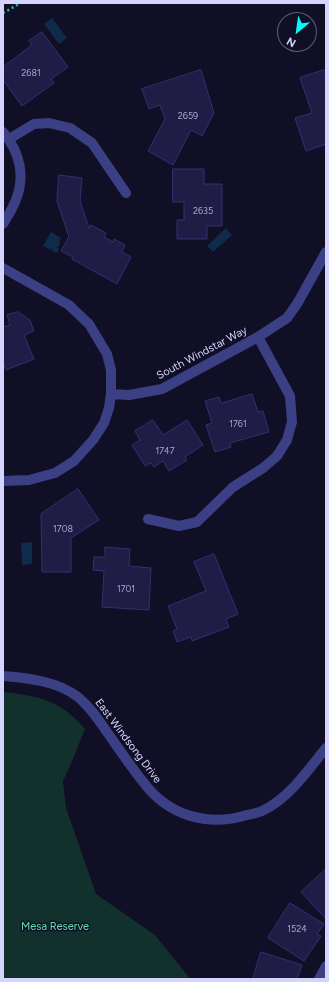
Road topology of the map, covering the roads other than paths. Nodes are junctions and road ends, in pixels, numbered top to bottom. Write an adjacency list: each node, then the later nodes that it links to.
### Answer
1 (6, 135): 2 (street); 3 (street)
2 (126, 193)
3 (3, 224)
4 (326, 252): 6 (street, South Windstar Way)
5 (3, 268): 7 (street)
6 (258, 336): 7 (street, South Windstar Way); 9 (street)
7 (111, 394): 8 (street)
8 (3, 481)
9 (148, 519)
10 (3, 676): 11 (street, East Windsong Drive)
11 (326, 748)
12 (326, 966): 13 (street)
13 (319, 979)

